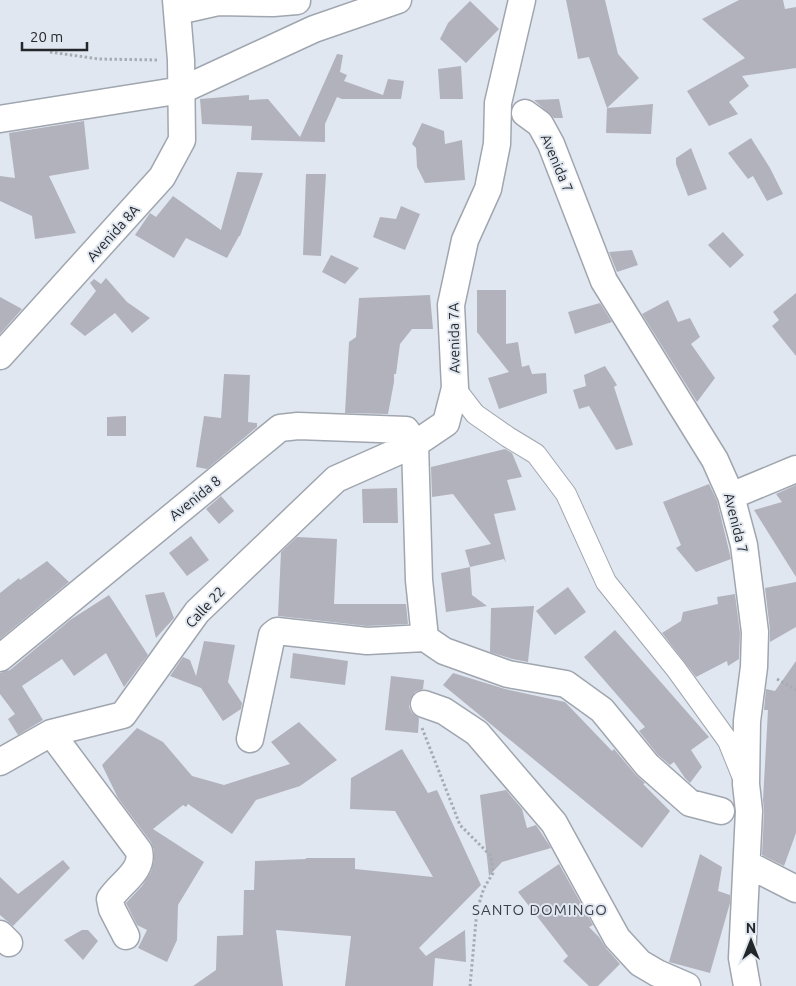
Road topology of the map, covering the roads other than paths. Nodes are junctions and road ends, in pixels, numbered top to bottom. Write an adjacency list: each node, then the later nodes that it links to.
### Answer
1 (398, 0): 5 (street)
2 (522, 0): 9 (street, Avenida 7A)
3 (297, 1): 4 (street)
4 (177, 6): 5 (street)
5 (182, 90): 7 (street); 8 (street, Avenida 8A)
6 (525, 112): 12 (street, Avenida 7)
7 (0, 119)
8 (0, 356)
9 (455, 388): 10 (street, Avenida 7A); 19 (street)
10 (415, 444): 13 (street); 14 (street, Avenida 8); 16 (street, Calle 22)
11 (796, 469): 12 (street)
12 (731, 496): 19 (street, Avenida 7)
13 (425, 638): 17 (street); 20 (street)
14 (0, 658)
15 (424, 704): 24 (street)
16 (51, 733): 18 (street, Calle 22); 23 (street)
17 (250, 739)
18 (0, 762)
19 (746, 784): 21 (street, Avenida 7)
20 (721, 811)
21 (747, 864): 22 (street); 25 (street, Avenida 7)
22 (796, 889)
23 (126, 936)
24 (687, 986)
25 (747, 986)

